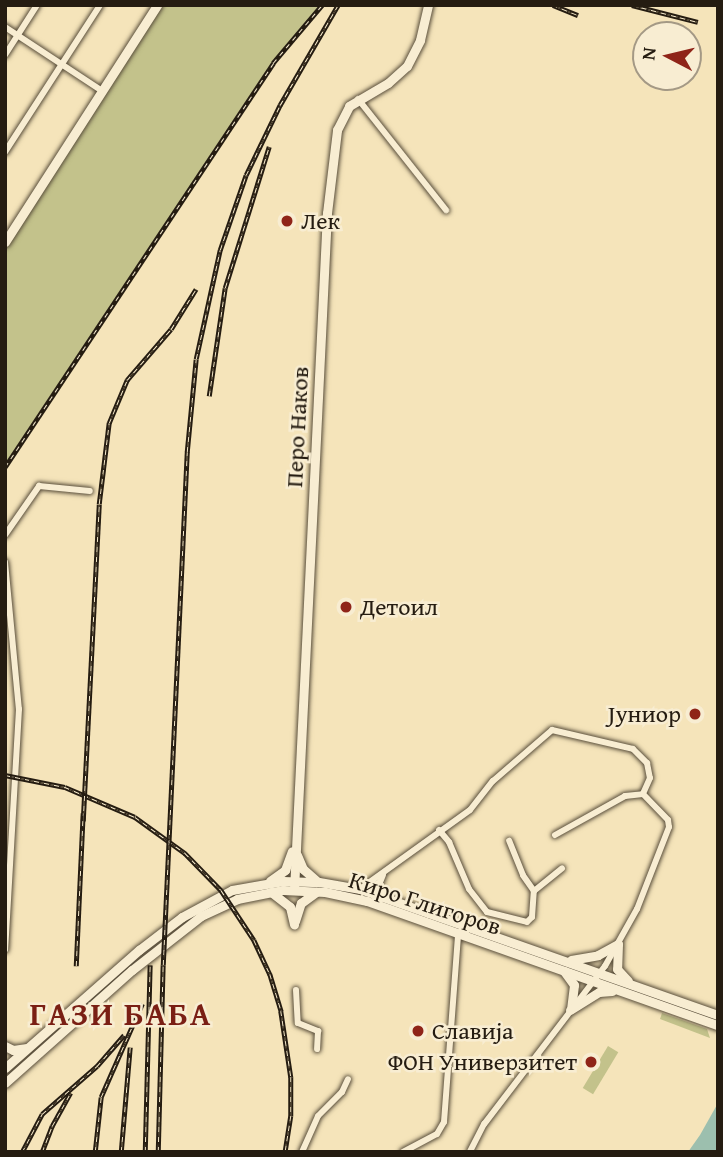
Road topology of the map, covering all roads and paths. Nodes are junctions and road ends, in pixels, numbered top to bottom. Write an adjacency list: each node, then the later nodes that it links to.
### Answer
1 (37, 5): 6 (street)
2 (100, 5): 8 (street)
3 (157, 5): 9 (street)
4 (428, 5): 10 (street, Перо Наков)
5 (5, 27): 6 (street)
6 (18, 36): 7 (street); 8 (street)
7 (5, 55)
8 (62, 64): 9 (street); 11 (street)
9 (103, 91): 13 (street)
10 (358, 99): 12 (street); 21 (street, Перо Наков)
11 (5, 152)
12 (446, 210)
13 (5, 242)
14 (90, 491): 15 (street)
15 (5, 535)
16 (5, 562): 32 (street)
17 (643, 794): 18 (street); 19 (street); 31 (street)
18 (439, 830): 23 (street); 28 (street)
19 (555, 835)
20 (509, 841): 28 (street)
21 (295, 843): 24 (street, Перо Наков); 25 (street); 26 (street)
22 (562, 868): 28 (street)
23 (383, 873): 27 (street); 29 (street)
24 (294, 885): 25 (street, Киро Глигоров); 26 (street, Киро Глигоров)
25 (318, 886): 26 (street); 27 (street, Киро Глигоров); 30 (street, Киро Глигоров)
26 (268, 887): 43 (street, Киро Глигоров); 47 (street, Киро Глигоров)
27 (360, 889): 29 (street, Киро Глигоров)
28 (534, 891)
29 (384, 897): 33 (street, Киро Глигоров)
30 (458, 934): 34 (street, Киро Глигоров); 49 (street)
31 (618, 944): 33 (street); 35 (street); 37 (street)
32 (5, 950)
33 (560, 959): 35 (street, Киро Глигоров)
34 (563, 969): 36 (street, Киро Глигоров); 39 (street)
35 (600, 972): 36 (street); 37 (street, Киро Глигоров)
36 (593, 981): 37 (street, Киро Глигоров); 39 (street)
37 (627, 987): 39 (street); 40 (street, Киро Глигоров); 41 (street, Киро Глигоров)
38 (296, 990): 44 (street)
39 (570, 1010): 50 (street)
40 (718, 1015)
41 (718, 1025)
42 (5, 1046): 43 (street)
43 (32, 1046): 45 (street, Киро Глигоров)
44 (317, 1049)
45 (5, 1068)
46 (348, 1079): 48 (street)
47 (5, 1083)
48 (302, 1152)
49 (403, 1152)
50 (470, 1152)

